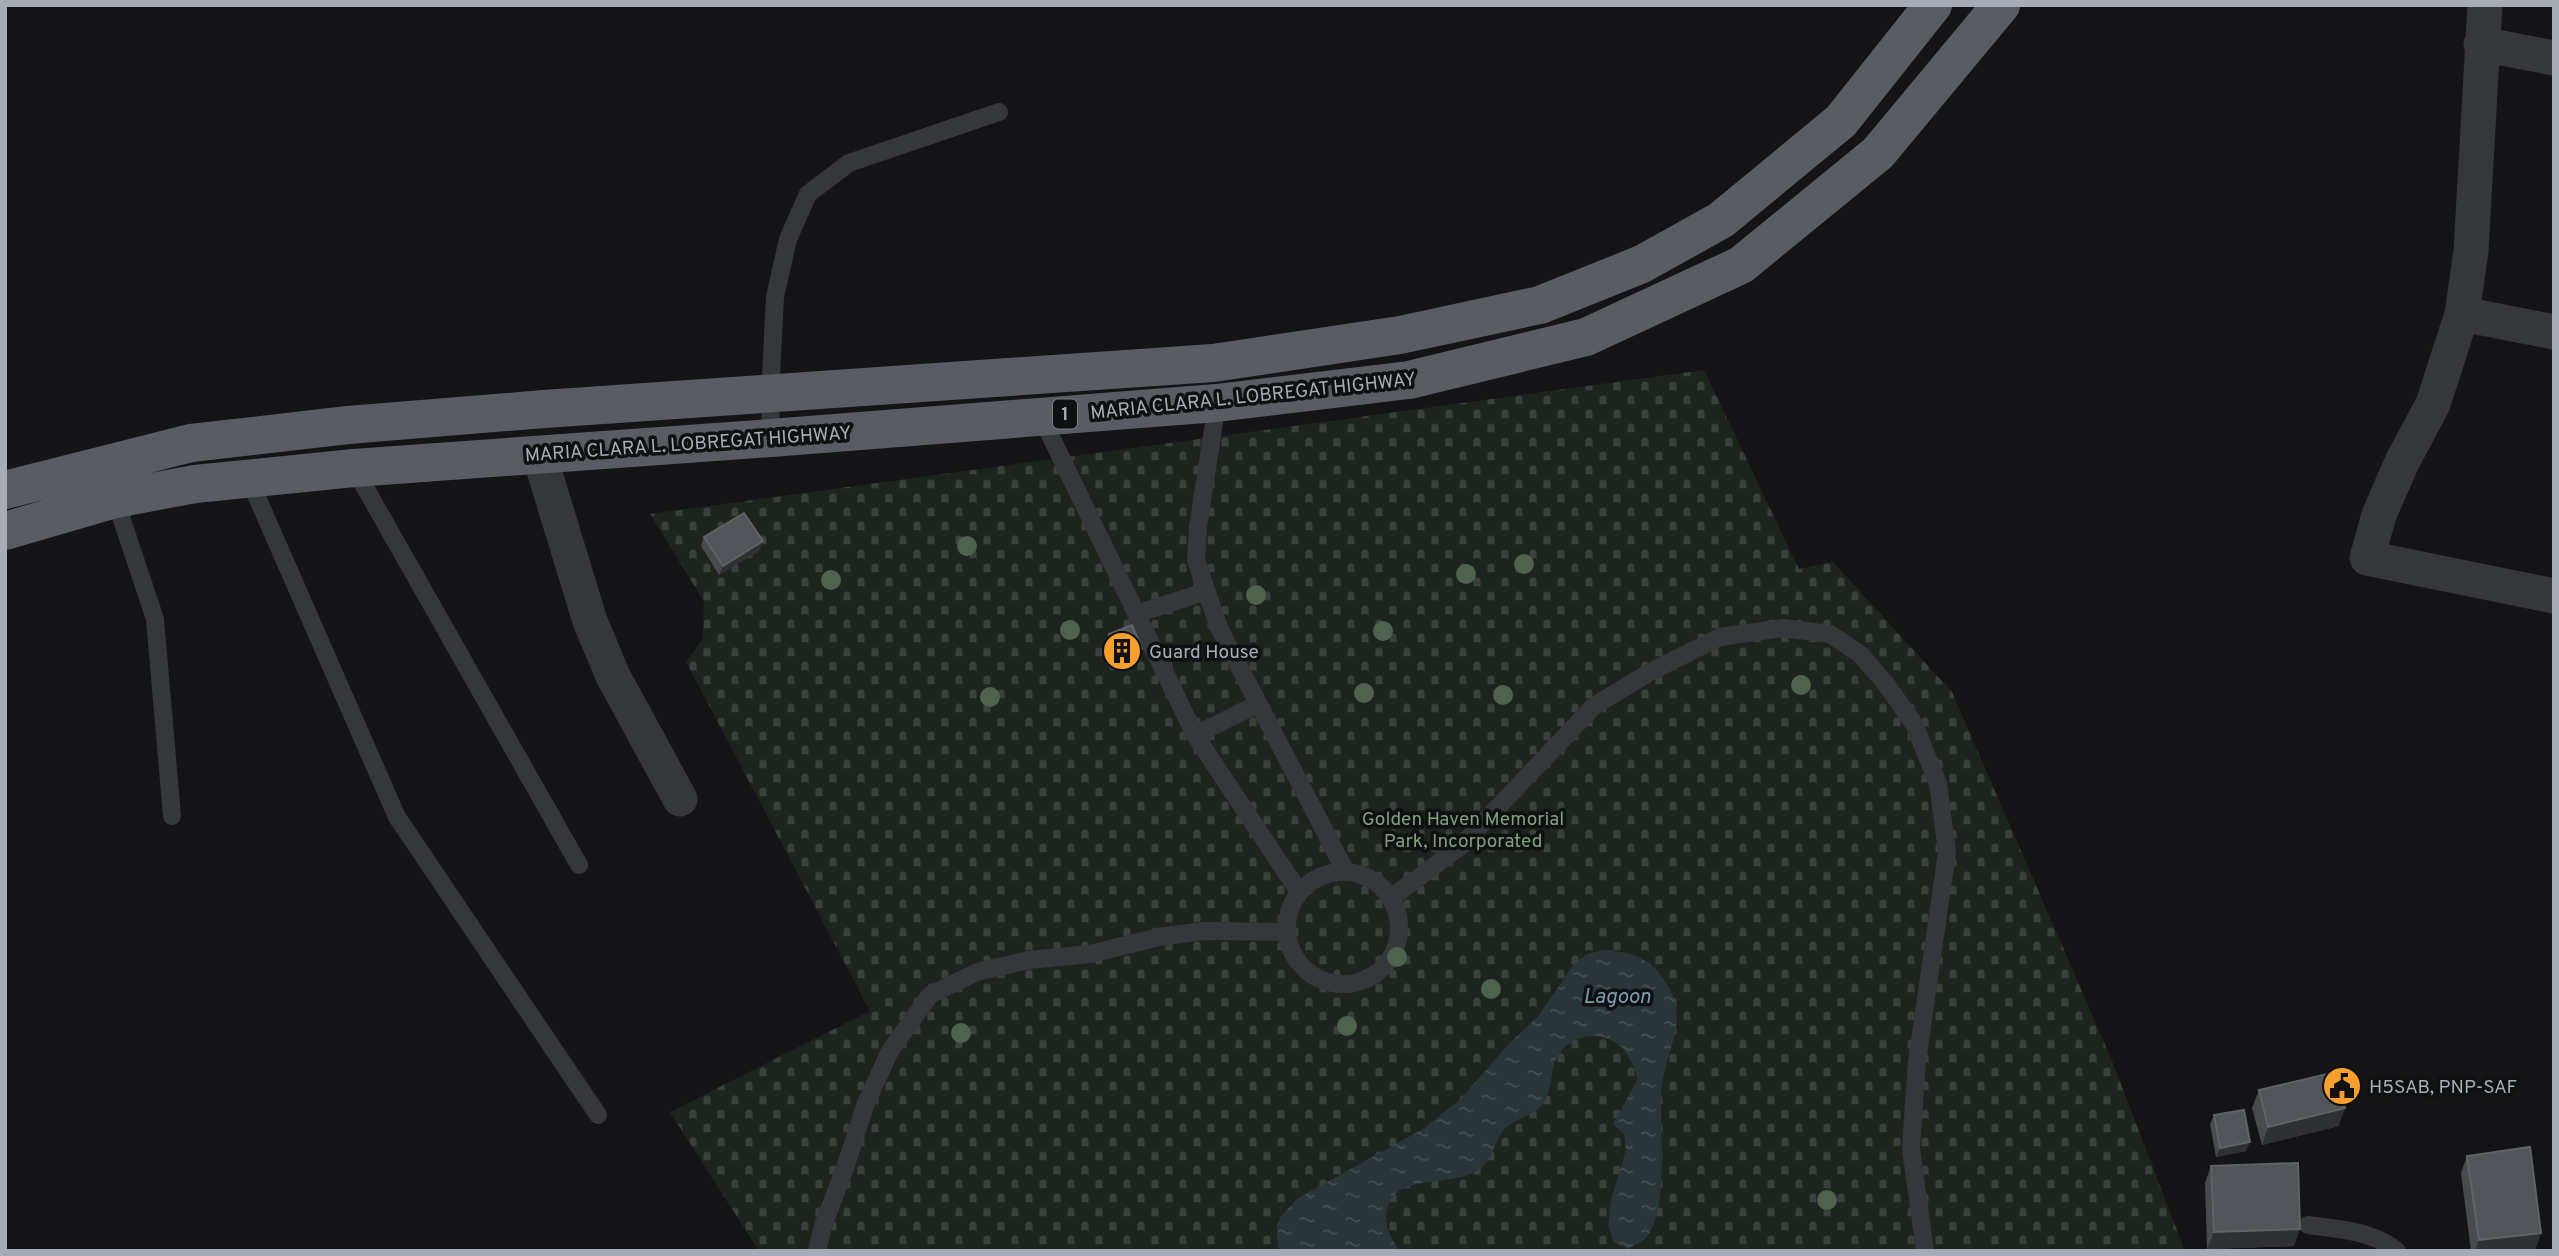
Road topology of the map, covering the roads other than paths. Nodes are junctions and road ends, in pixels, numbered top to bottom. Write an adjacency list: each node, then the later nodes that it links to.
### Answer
1 (1933, 5): 7 (highway, MARIA CLARA L. LOBREGAT HIGHWAY / 1)
2 (2001, 5): 8 (highway, MARIA CLARA L. LOBREGAT HIGHWAY / 1)
3 (2485, 5): 4 (street)
4 (2481, 44): 5 (street); 9 (street)
5 (2554, 58)
6 (999, 112): 13 (lane)
7 (1841, 121): 8 (highway); 11 (highway, MARIA CLARA L. LOBREGAT HIGHWAY / 1)
8 (1878, 153): 12 (highway, MARIA CLARA L. LOBREGAT HIGHWAY / 1)
9 (2462, 314): 10 (street); 26 (street)
10 (2554, 332)
11 (1400, 335): 12 (highway); 13 (highway, MARIA CLARA L. LOBREGAT HIGHWAY / 1)
12 (1409, 380): 14 (highway, MARIA CLARA L. LOBREGAT HIGHWAY / 1)
13 (770, 395): 16 (lane); 19 (highway, MARIA CLARA L. LOBREGAT HIGHWAY / 1)
14 (1217, 402): 15 (highway, MARIA CLARA L. LOBREGAT HIGHWAY / 1); 25 (lane)
15 (1041, 416): 16 (highway, MARIA CLARA L. LOBREGAT HIGHWAY / 1); 27 (lane)
16 (771, 439): 17 (highway, MARIA CLARA L. LOBREGAT HIGHWAY / 1)
17 (539, 454): 18 (highway, MARIA CLARA L. LOBREGAT HIGHWAY / 1); 30 (street)
18 (354, 468): 20 (highway, MARIA CLARA L. LOBREGAT HIGHWAY / 1); 32 (lane)
19 (42, 479): 21 (highway, MARIA CLARA L. LOBREGAT HIGHWAY / 1); 23 (highway)
20 (249, 480): 22 (highway, MARIA CLARA L. LOBREGAT HIGHWAY / 1); 37 (lane)
21 (5, 490)
22 (115, 499): 23 (highway, MARIA CLARA L. LOBREGAT HIGHWAY / 1); 31 (lane)
23 (53, 516): 24 (highway, MARIA CLARA L. LOBREGAT HIGHWAY / 1)
24 (5, 531)
25 (1207, 591): 27 (lane); 28 (lane)
26 (2554, 596)
27 (1136, 614): 29 (lane)
28 (1258, 704): 29 (lane); 33 (lane)
29 (1195, 735): 34 (lane)
30 (680, 799)
31 (172, 816)
32 (579, 865)
33 (1346, 872): 34 (lane); 35 (lane)
34 (1299, 892): 36 (lane)
35 (1391, 898): 36 (lane); 40 (lane)
36 (1286, 932): 39 (lane)
37 (598, 1115)
38 (2308, 1225): 41 (lane)
39 (817, 1251)
40 (1925, 1251)
41 (2397, 1251)

